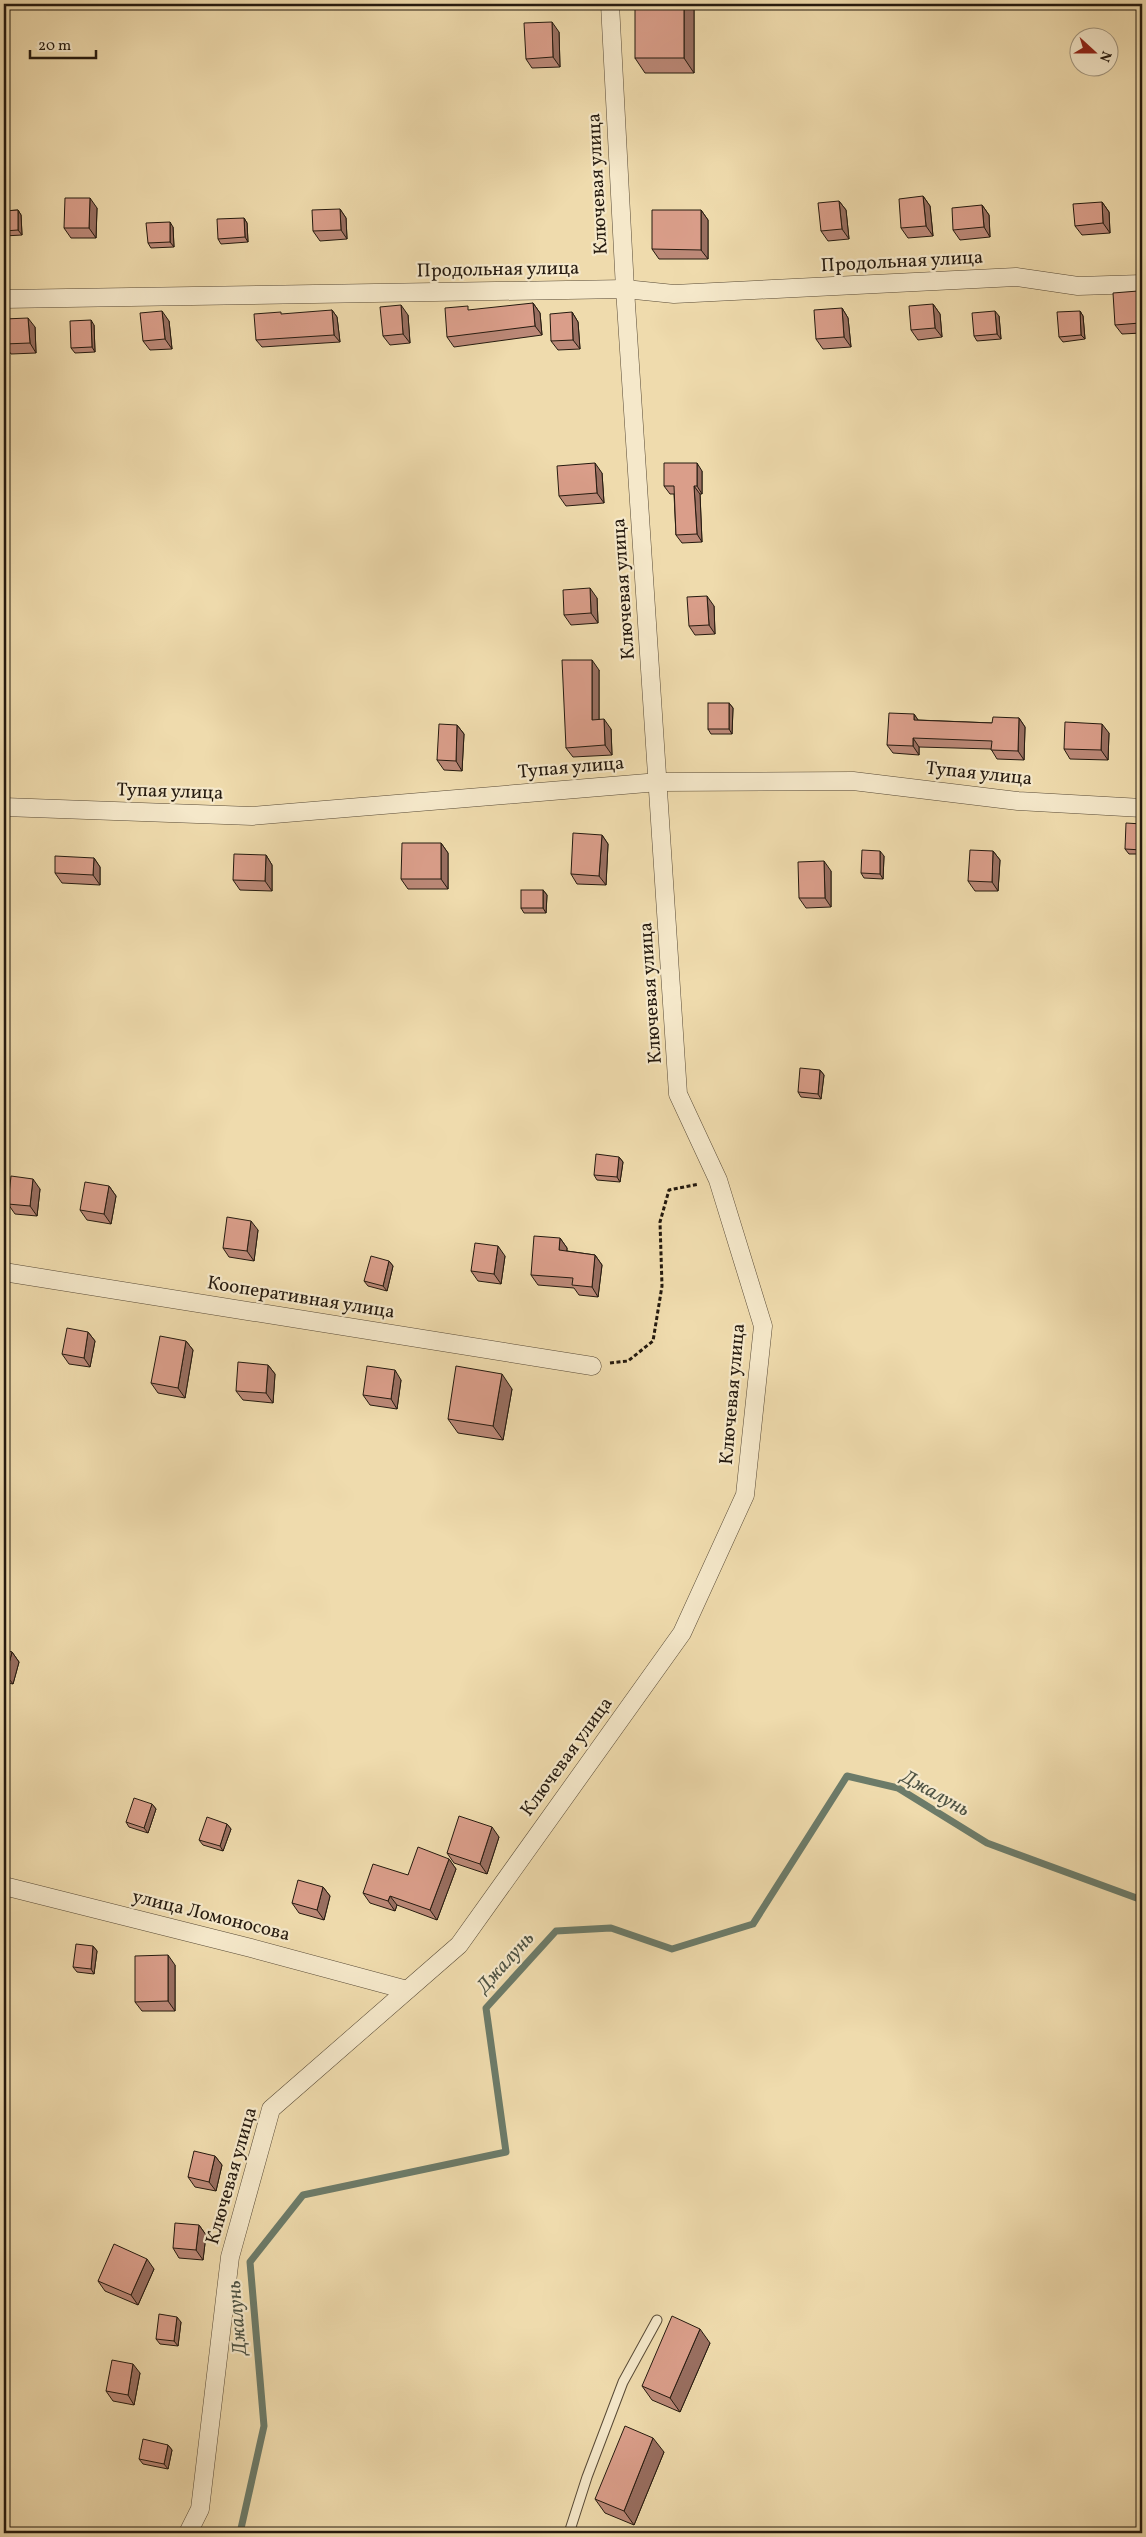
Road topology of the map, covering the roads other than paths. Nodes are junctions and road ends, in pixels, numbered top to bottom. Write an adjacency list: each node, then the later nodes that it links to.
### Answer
1 (610, 4): 3 (street, Ключевая улица)
2 (1142, 284): 3 (street, Продольная улица)
3 (625, 289): 4 (street, Продольная улица); 5 (street, Ключевая улица)
4 (4, 299)
5 (658, 782): 6 (street, Тупая улица); 7 (street, Тупая улица); 11 (street, Ключевая улица)
6 (4, 808)
7 (1142, 808)
8 (4, 1272): 9 (street, Кооперативная улица)
9 (592, 1366)
10 (4, 1886): 11 (street, улица Ломоносова)
11 (407, 1990): 13 (street, Ключевая улица)
12 (657, 2320): 14 (lane)
13 (188, 2533)
14 (570, 2533)

